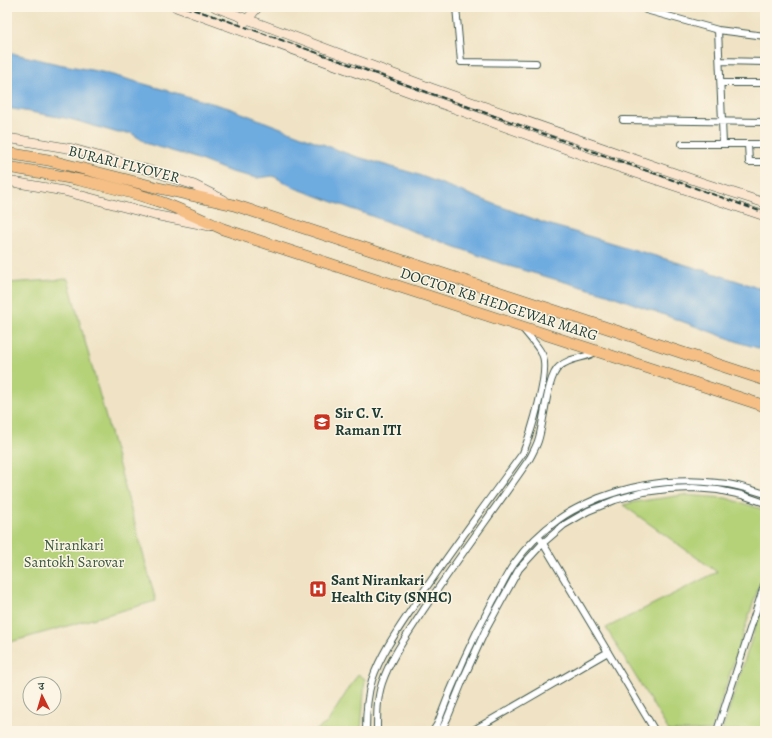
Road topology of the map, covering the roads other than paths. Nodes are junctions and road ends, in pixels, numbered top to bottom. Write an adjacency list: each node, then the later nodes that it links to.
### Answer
1 (176, 7): 7 (main road)
2 (214, 7): 6 (main road)
3 (258, 7): 6 (main road)
4 (456, 7): 12 (street)
5 (645, 7): 8 (street)
6 (247, 18): 7 (main road); 27 (main road)
7 (240, 30): 29 (main road)
8 (718, 30): 9 (street); 10 (street)
9 (765, 36)
10 (720, 60): 11 (street); 13 (street)
11 (765, 62)
12 (536, 63)
13 (721, 83): 14 (street); 16 (street)
14 (765, 83)
15 (623, 120): 16 (street)
16 (722, 122): 17 (street); 20 (street)
17 (765, 122)
18 (7, 138): 28 (main road)
19 (682, 144): 20 (street)
20 (724, 144): 21 (street)
21 (748, 144): 22 (street); 24 (street)
22 (765, 144)
23 (7, 153): 28 (highway, BURARI FLYOVER)
24 (765, 162)
25 (7, 167): 30 (highway, BURARI FLYOVER)
26 (7, 181): 30 (main road)
27 (765, 203)
28 (234, 205): 35 (highway, DOCTOR KB HEDGEWAR MARG)
29 (765, 216)
30 (223, 229): 31 (highway, DOCTOR KB HEDGEWAR MARG)
31 (520, 326): 32 (highway, DOCTOR KB HEDGEWAR MARG); 33 (street)
32 (596, 352): 34 (street); 36 (highway, DOCTOR KB HEDGEWAR MARG)
33 (544, 370): 34 (street); 39 (street)
34 (554, 373): 41 (street)
35 (765, 380)
36 (765, 406)
37 (765, 494): 40 (street)
38 (765, 503): 42 (street)
39 (462, 536): 41 (street); 44 (street)
40 (538, 536): 42 (street); 49 (street)
41 (471, 542): 45 (street)
42 (543, 543): 46 (street); 50 (street)
43 (765, 583): 53 (street)
44 (420, 596): 45 (street); 47 (street)
45 (429, 602): 48 (street)
46 (608, 652): 51 (street); 52 (street)
47 (366, 731)
48 (377, 731)
49 (433, 731)
50 (441, 731)
51 (472, 731)
52 (655, 731)
53 (717, 731)

